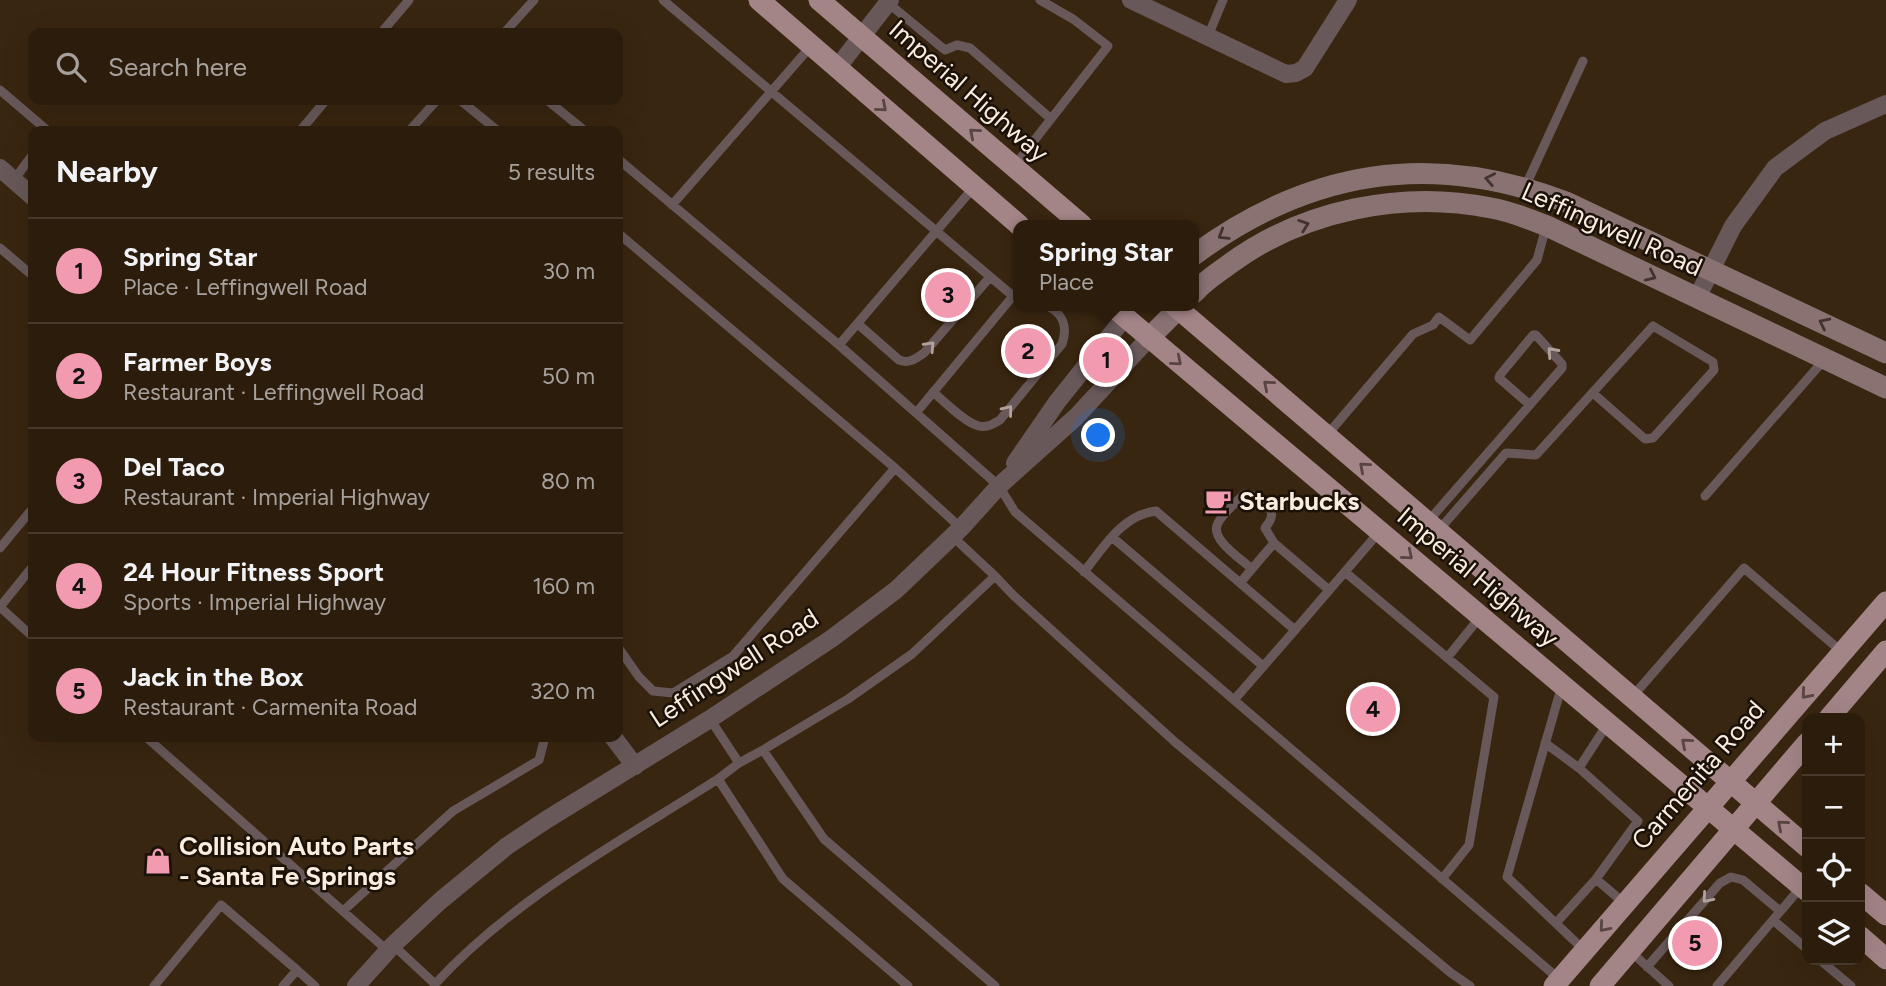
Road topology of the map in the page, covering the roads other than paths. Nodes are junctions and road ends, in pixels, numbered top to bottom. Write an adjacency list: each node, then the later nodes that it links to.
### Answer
1 (409, 0): 11 (lane)
2 (534, 0): 12 (lane)
3 (663, 0): 19 (lane)
4 (759, 0): 15 (main road)
5 (1040, 0): 25 (lane)
6 (1131, 0): 13 (street)
7 (1223, 0): 13 (lane)
8 (1348, 0): 13 (street)
9 (889, 2): 14 (street); 25 (lane)
10 (830, 3): 14 (main road, Imperial Highway)
11 (386, 28)
12 (509, 28)
13 (1208, 36)
14 (862, 37): 17 (street); 33 (main road, Imperial Highway, one-way to 14)
15 (811, 46): 17 (main road); 19 (lane)
16 (1583, 61): 36 (lane)
17 (836, 68): 35 (main road, one-way to 35)
18 (0, 90): 26 (lane)
19 (771, 92): 38 (lane); 42 (lane)
20 (1886, 104): 46 (street)
21 (322, 105): 27 (lane)
22 (432, 105): 28 (lane)
23 (466, 105): 29 (lane)
24 (553, 105): 30 (lane)
25 (1051, 119): 33 (lane)
26 (42, 126)
27 (304, 126)
28 (414, 126)
29 (492, 126)
30 (578, 126)
31 (28, 158): 34 (lane)
32 (623, 163): 38 (lane)
33 (1013, 167): 40 (main road, Imperial Highway)
34 (7, 174): 37 (street)
35 (974, 187): 39 (main road); 42 (lane)
36 (1525, 187): 45 (main road, Leffingwell Road, one-way to 45); 46 (main road, Leffingwell Road)
37 (28, 193)
38 (672, 205): 60 (lane)
39 (1013, 220)
40 (1076, 220)
41 (1547, 226): 49 (main road, Leffingwell Road, one-way to 41); 51 (main road, Leffingwell Road, one-way to 51); 68 (lane)
42 (936, 232): 48 (lane); 58 (lane)
43 (623, 237): 69 (lane)
44 (0, 248): 47 (lane)
45 (1199, 252)
46 (1711, 269): 51 (street); 61 (main road, Leffingwell Road, one-way to 46)
47 (28, 272)
48 (990, 277): 50 (lane); 58 (lane, one-way to 48)
49 (1199, 289)
50 (1013, 294)
51 (1698, 298): 62 (main road, Leffingwell Road)
52 (1013, 299): 64 (lane)
53 (1056, 311): 64 (lane, one-way to 53)
54 (1123, 311): 70 (street, Leffingwell Road)
55 (1125, 311): 59 (main road, Imperial Highway)
56 (1174, 311): 59 (main road, Leffingwell Road)
57 (1183, 311): 68 (main road, Imperial Highway, one-way to 57)
58 (858, 324): 60 (lane)
59 (1149, 338): 70 (street, Leffingwell Road); 74 (main road, Imperial Highway, one-way to 74)
60 (839, 345): 67 (lane)
61 (1886, 353)
62 (1825, 359): 63 (main road, Leffingwell Road); 71 (lane)
63 (1886, 388)
64 (933, 392): 67 (lane)
65 (1593, 393): 65 (lane); 73 (lane)
66 (1530, 405): 66 (lane, one-way to 66); 73 (lane)
67 (916, 413): 70 (lane)
68 (1327, 435): 73 (main road, Imperial Highway, one-way to 68)
69 (895, 468): 75 (lane); 93 (lane)
70 (999, 486): 75 (street, Leffingwell Road); 81 (lane)
71 (1705, 496)
72 (28, 514): 78 (lane)
73 (1433, 526): 97 (main road, Imperial Highway)
74 (1380, 531): 82 (lane); 88 (main road, Imperial Highway, one-way to 88)
75 (956, 532): 83 (lane); 100 (street, Leffingwell Road)
76 (1112, 537): 81 (lane); 84 (lane); 95 (lane)
77 (1274, 543): 79 (lane); 79 (lane); 85 (lane)
78 (0, 548)
79 (1252, 569): 84 (lane)
80 (28, 572): 87 (lane)
81 (1084, 572): 98 (lane)
82 (1345, 572): 85 (lane); 94 (lane)
83 (995, 576): 107 (lane); 145 (lane)
84 (1240, 583): 89 (lane)
85 (1329, 590): 89 (lane)
86 (1886, 602): 92 (main road, Carmenita Road)
87 (0, 607): 90 (lane)
88 (1481, 616): 94 (lane); 96 (main road, Imperial Highway)
89 (1295, 630): 95 (lane)
90 (28, 632)
91 (1886, 651): 99 (main road)
92 (1842, 653): 97 (lane); 112 (main road, Carmenita Road, one-way to 112)
93 (623, 654)
94 (1447, 658): 117 (lane)
95 (1263, 666): 98 (lane)
96 (1562, 684): 101 (main road, Imperial Highway); 105 (lane)
97 (1632, 697): 112 (main road, Imperial Highway, one-way to 97)
98 (1234, 700): 117 (lane)
99 (1833, 713)
100 (710, 719): 108 (lane); 109 (street, Leffingwell Road)
101 (1608, 722): 110 (lane); 114 (main road, Imperial Highway)
102 (152, 742): 123 (lane)
103 (544, 742): 123 (lane)
104 (617, 742): 109 (street)
105 (1545, 743): 110 (lane); 127 (lane)
106 (1802, 749): 113 (main road)
107 (763, 750): 108 (lane); 144 (lane)
108 (739, 763): 111 (lane)
109 (635, 766): 130 (street, Leffingwell Road)
110 (1579, 768): 118 (lane)
111 (718, 779): 138 (lane); 143 (lane)
112 (1730, 781): 113 (main road, Imperial Highway); 114 (main road, Carmenita Road)
113 (1756, 804): 115 (main road); 116 (main road, Imperial Highway, one-way to 113)
114 (1708, 806): 115 (main road, Imperial Highway); 122 (main road, Carmenita Road)
115 (1735, 829): 119 (main road, Imperial Highway); 132 (main road)
116 (1802, 844)
117 (1442, 878): 137 (lane)
118 (1597, 879): 122 (lane); 127 (lane)
119 (1802, 887)
120 (1802, 891): 124 (lane)
121 (1865, 896): 125 (main road)
122 (1624, 904): 131 (main road, Carmenita Road, one-way to 131)
123 (344, 911): 130 (lane)
124 (1780, 911): 126 (lane); 135 (lane, one-way to 135)
125 (1886, 915)
126 (1773, 920): 129 (lane); 148 (lane)
127 (1556, 923): 131 (lane)
128 (1865, 940): 133 (main road)
129 (1802, 945)
130 (390, 948): 138 (lane); 142 (street, Leffingwell Road)
131 (1584, 950): 137 (main road, Carmenita Road)
132 (1630, 951): 135 (lane); 146 (main road)
133 (1886, 959)
134 (1826, 965): 149 (lane)
135 (1647, 967): 147 (lane)
136 (297, 970): 139 (lane); 140 (lane); 141 (lane)
137 (1557, 983)
138 (437, 985)
139 (154, 986)
140 (283, 986)
141 (315, 986)
142 (356, 986)
143 (908, 986)
144 (995, 986)
145 (1470, 986)
146 (1600, 986)
147 (1669, 986)
148 (1717, 986)
149 (1851, 986)

